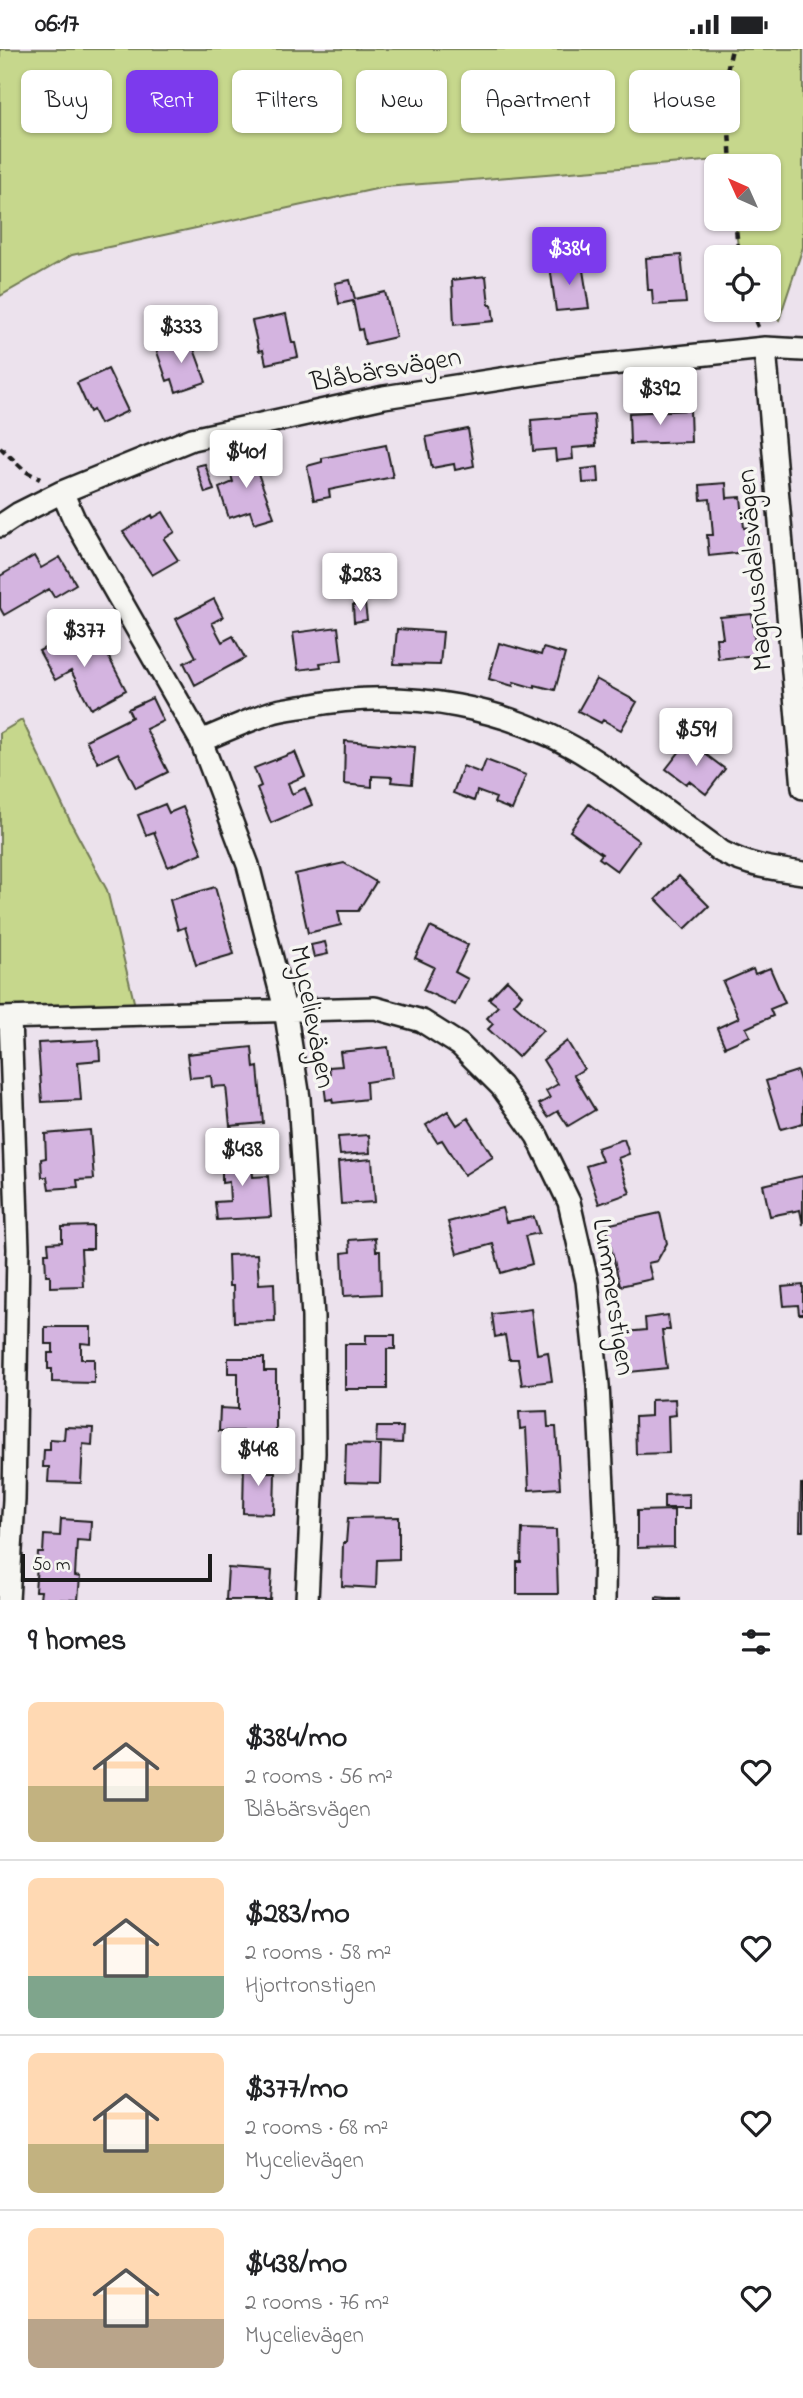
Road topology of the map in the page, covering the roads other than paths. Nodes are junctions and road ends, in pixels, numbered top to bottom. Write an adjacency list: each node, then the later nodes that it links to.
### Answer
1 (765, 348): 2 (street, Blåbärsvägen); 3 (street, Blåbärsvägen); 6 (street, Magnusdalsvägen)
2 (803, 350)
3 (62, 492): 4 (street, Blåbärsvägen); 5 (street, Mycelievägen)
4 (0, 526)
5 (201, 741): 7 (street); 8 (street, Mycelievägen)
6 (803, 788)
7 (803, 873)
8 (285, 1009): 9 (street, Lummerstigen); 11 (street, Mycelievägen); 12 (street, Lummerstigen)
9 (5, 1018): 10 (street)
10 (8, 1600)
11 (307, 1600)
12 (604, 1600)

